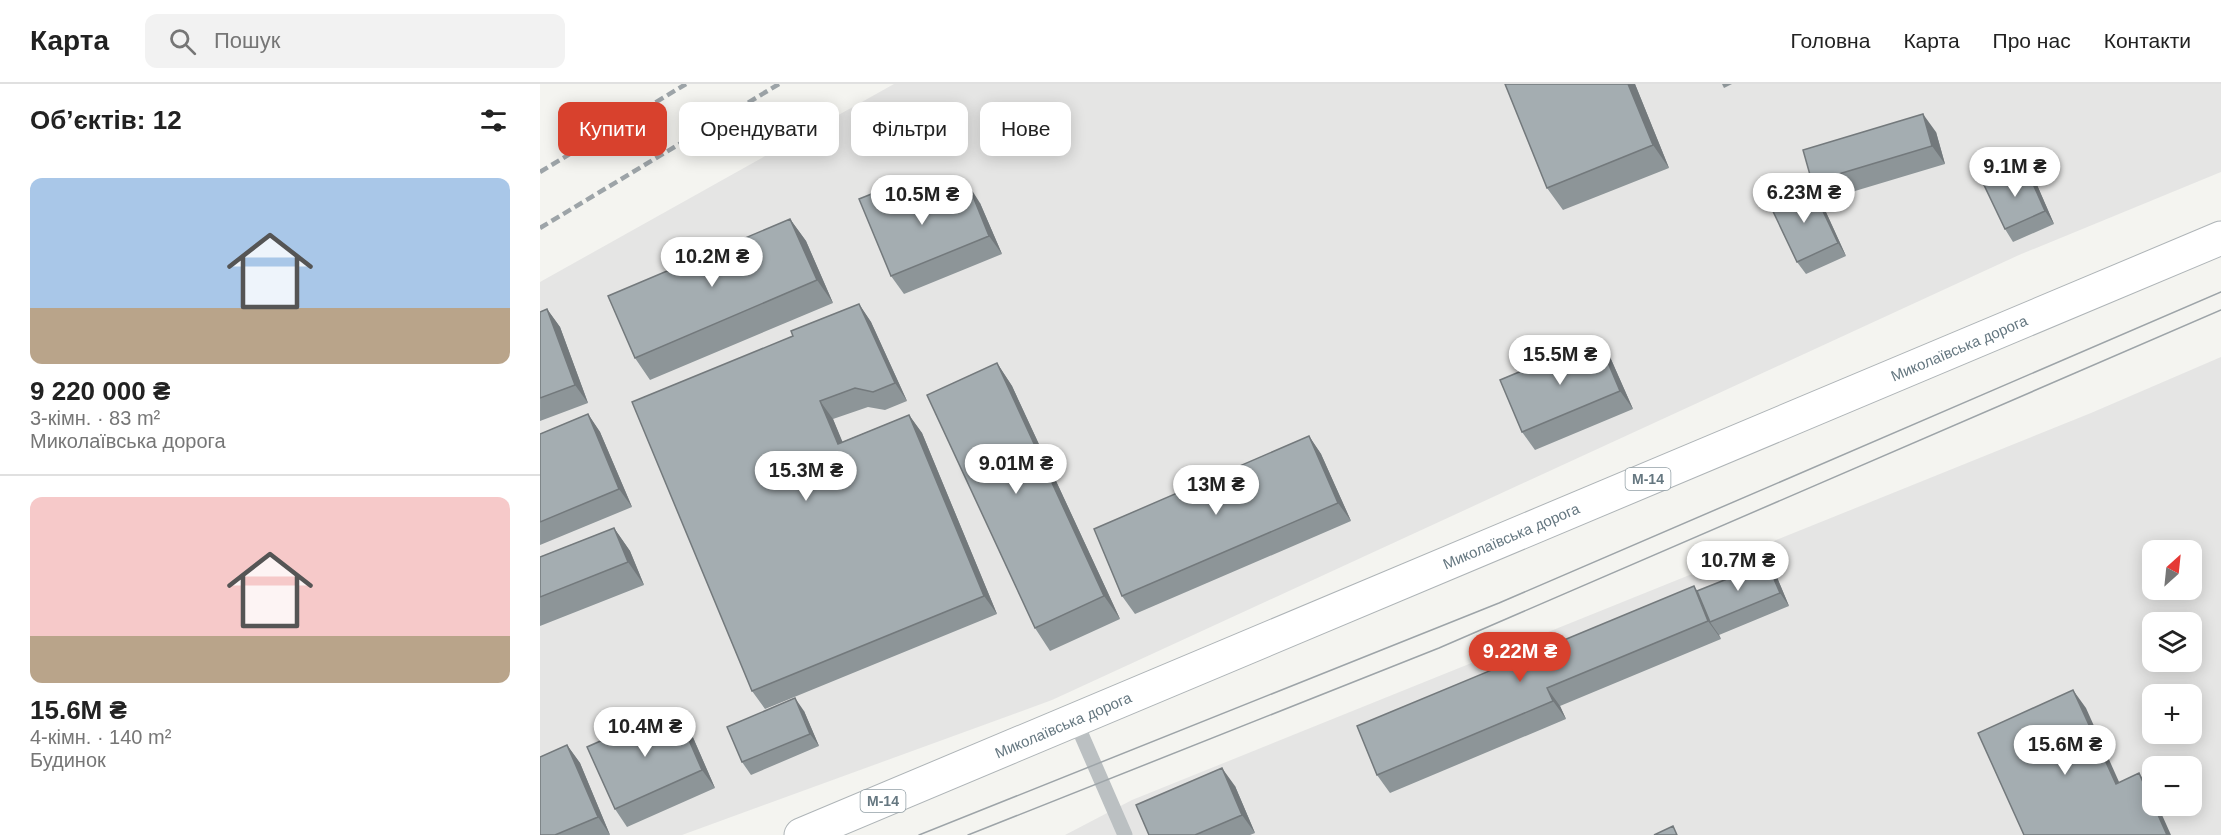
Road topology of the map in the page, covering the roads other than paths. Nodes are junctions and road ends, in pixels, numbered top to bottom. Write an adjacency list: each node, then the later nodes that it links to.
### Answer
1 (2221, 238): 2 (main road, Миколаївська дорога / М-14)
2 (1076, 720): 3 (main road, Миколаївська дорога / М-14); 4 (lane)
3 (801, 835)
4 (1125, 835)

